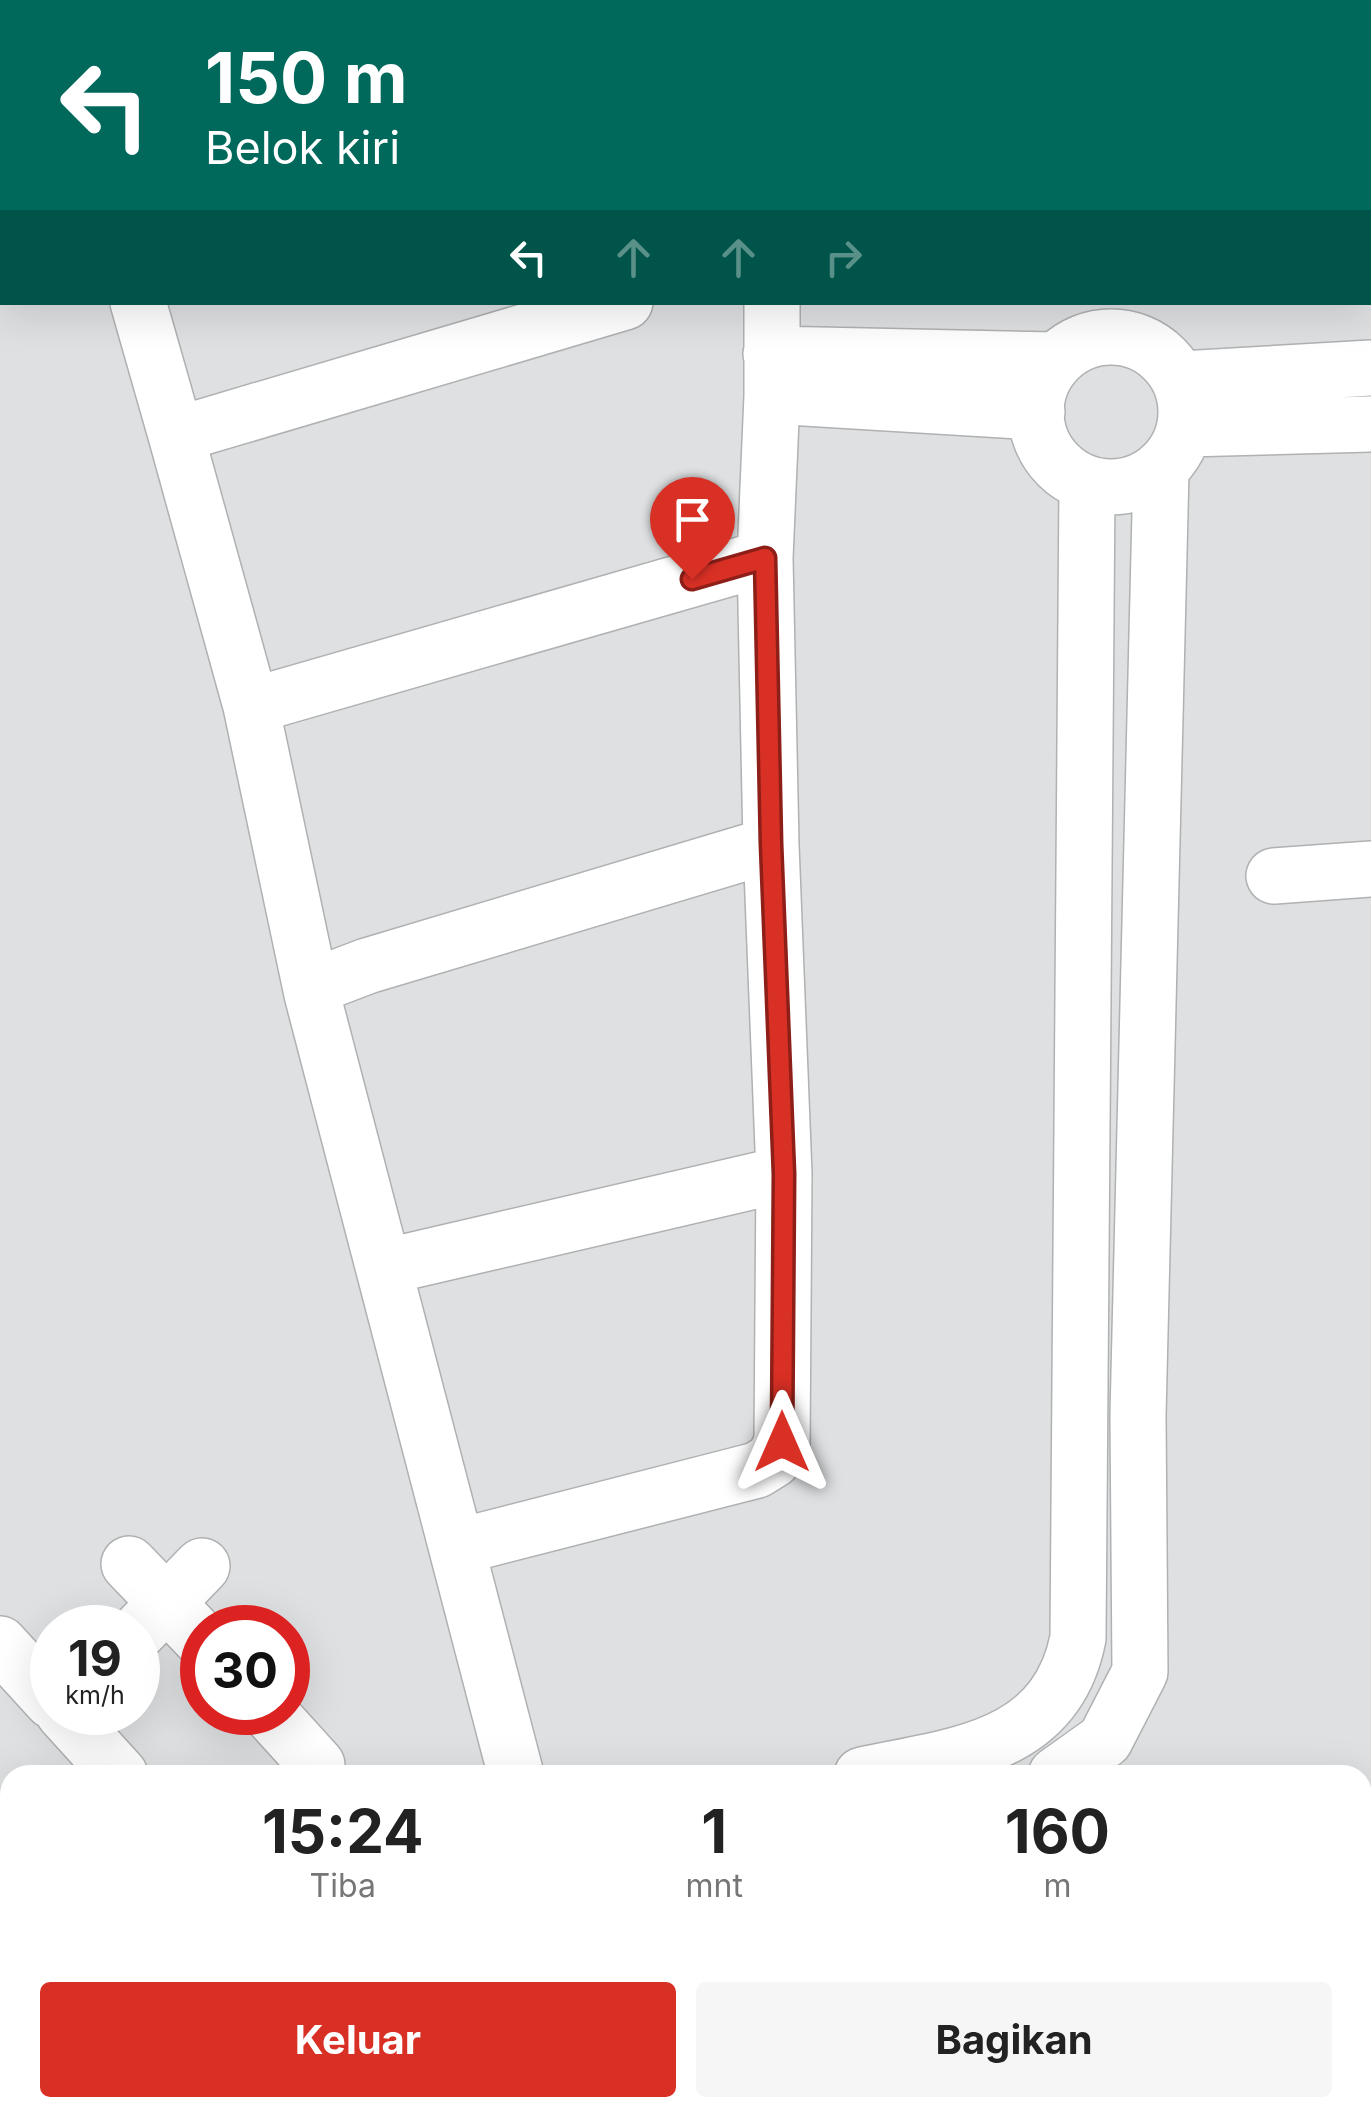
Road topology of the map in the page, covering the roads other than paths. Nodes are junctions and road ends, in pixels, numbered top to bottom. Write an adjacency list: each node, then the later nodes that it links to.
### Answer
1 (139, 305): 9 (street)
2 (615, 305): 9 (street)
3 (1074, 334): 4 (street); 6 (street); 7 (street)
4 (772, 351): 7 (street); 11 (street)
5 (1371, 368): 6 (street)
6 (1164, 385): 8 (street); 10 (street); 18 (street)
7 (1037, 412): 10 (street)
8 (1371, 424)
9 (176, 434): 12 (street)
10 (1087, 485): 17 (street)
11 (765, 558): 12 (street); 13 (street)
12 (251, 706): 16 (street)
13 (771, 844): 16 (street); 19 (street)
14 (1371, 869): 15 (street)
15 (1274, 876)
16 (312, 994): 20 (street)
17 (1082, 1054): 18 (street); 31 (street)
18 (1146, 1060): 32 (street)
19 (784, 1174): 20 (street); 21 (street)
20 (384, 1267): 21 (street)
21 (456, 1547): 30 (street)
22 (129, 1564): 23 (street)
23 (178, 1610)
24 (0, 1644): 25 (street)
25 (30, 1677)
26 (84, 1735): 28 (street)
27 (290, 1735): 29 (street)
28 (111, 1765)
29 (317, 1765)
30 (513, 1765)
31 (908, 1765)
32 (1070, 1765)

